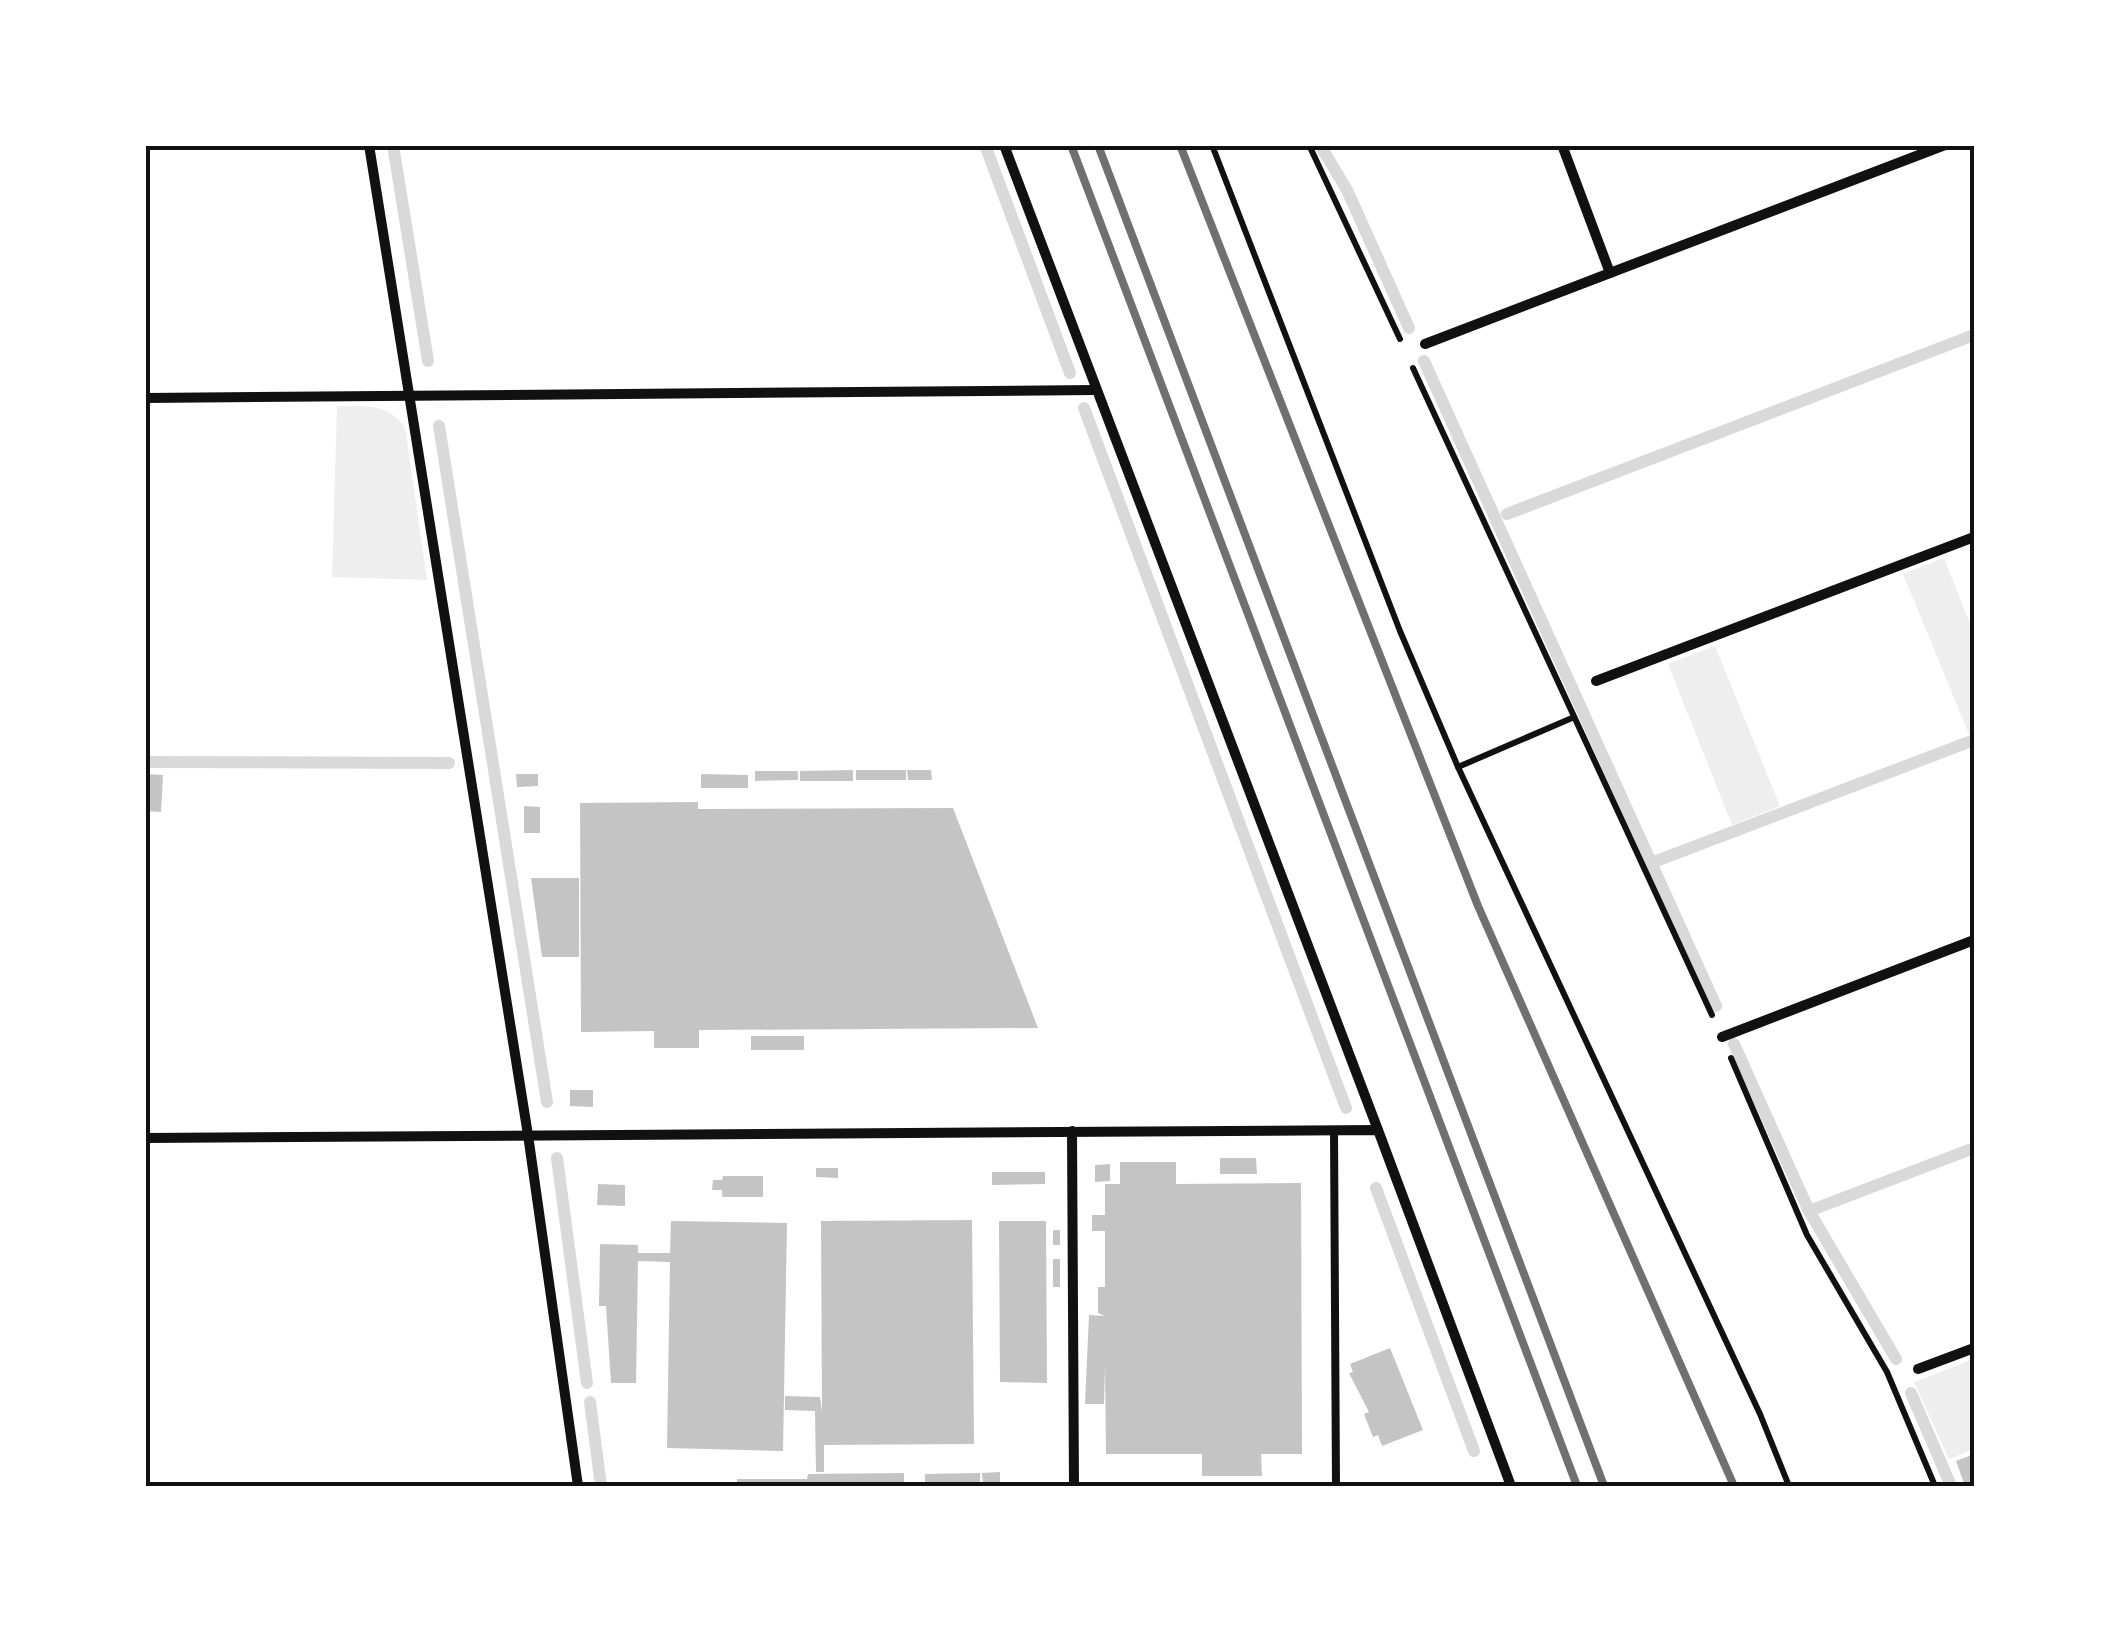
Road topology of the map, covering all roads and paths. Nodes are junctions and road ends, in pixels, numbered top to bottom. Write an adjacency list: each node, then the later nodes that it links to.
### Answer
1 (369, 145): 12 (street)
2 (1004, 145): 11 (street)
3 (1212, 145): 17 (path)
4 (1310, 145): 8 (path)
5 (1562, 145): 7 (street)
6 (1944, 145): 7 (street)
7 (1610, 273): 9 (street)
8 (1400, 341)
9 (1425, 344)
10 (1409, 359): 16 (path)
11 (1095, 390): 12 (street); 21 (street)
12 (409, 394): 13 (street); 23 (street)
13 (145, 398)
14 (1974, 537): 15 (street)
15 (1596, 681)
16 (1572, 718): 17 (path); 19 (path)
17 (1458, 767): 31 (path)
18 (1974, 940): 19 (street)
19 (1722, 1037): 32 (path)
20 (1334, 1130): 21 (street); 22 (street); 29 (lane)
21 (1378, 1130): 30 (street)
22 (1072, 1132): 23 (street); 28 (street)
23 (528, 1135): 24 (street); 27 (street)
24 (145, 1138)
25 (1974, 1348): 26 (street)
26 (1918, 1369)
27 (578, 1486)
28 (1074, 1486)
29 (1336, 1486)
30 (1510, 1486)
31 (1789, 1486)
32 (1935, 1486)

